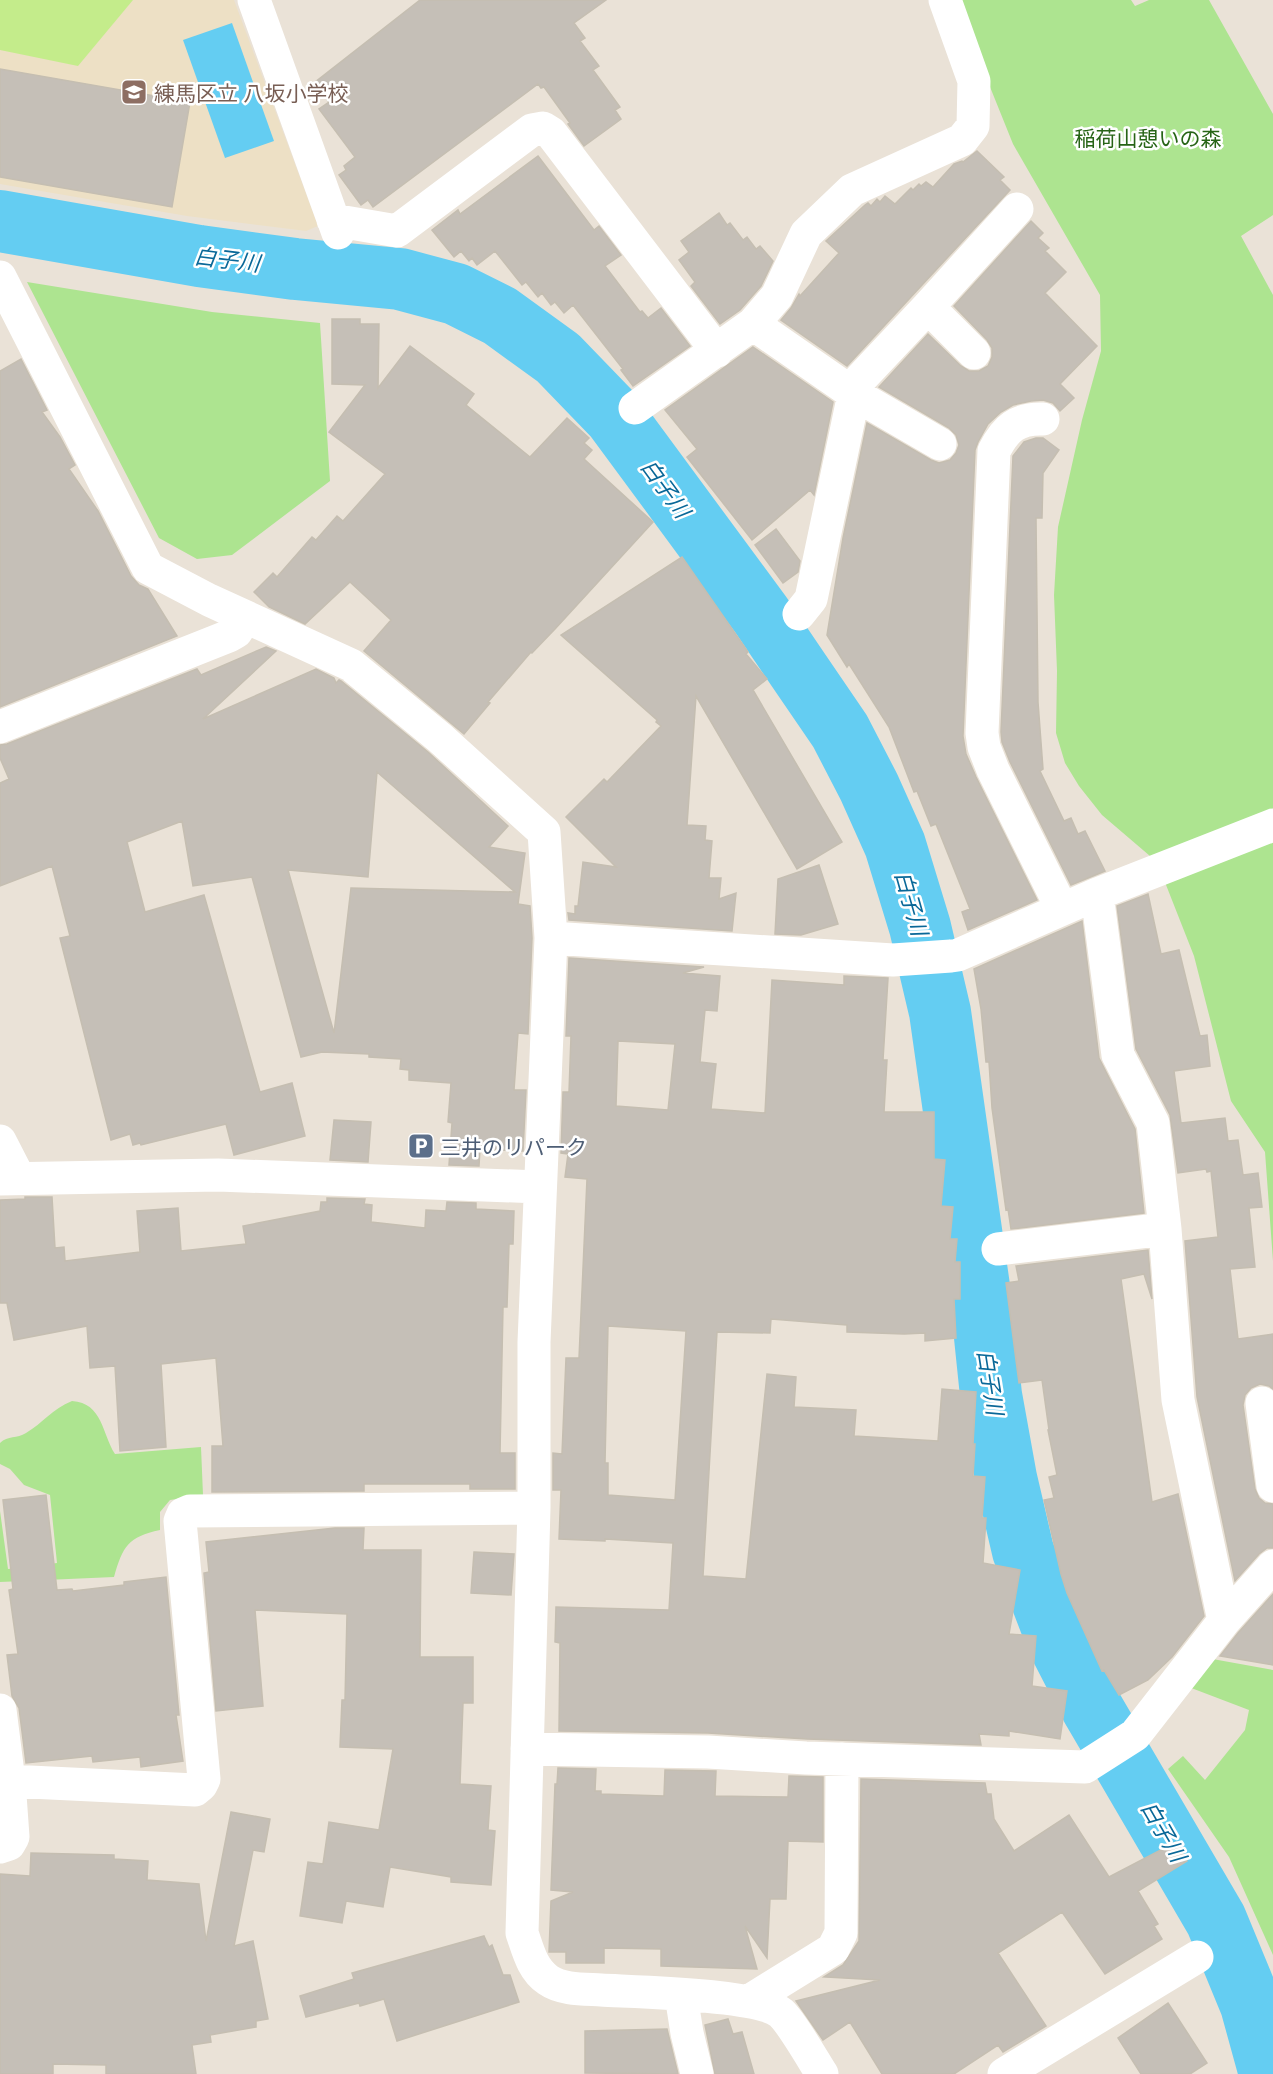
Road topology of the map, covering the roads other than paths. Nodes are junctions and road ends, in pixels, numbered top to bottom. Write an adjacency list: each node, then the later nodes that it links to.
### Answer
1 (254, 0): 7 (street)
2 (945, 0): 6 (street)
3 (1017, 209): 5 (street)
4 (0, 277): 14 (street)
5 (928, 307): 8 (street); 9 (street)
6 (753, 324): 7 (street); 9 (street)
7 (717, 351): 10 (street)
8 (974, 354)
9 (852, 392): 12 (street); 13 (street)
10 (635, 408)
11 (1043, 419): 18 (street)
12 (940, 444)
13 (799, 614)
14 (246, 617): 15 (street); 19 (street)
15 (0, 728)
16 (1273, 825): 17 (street)
17 (1097, 894): 18 (street); 23 (street)
18 (1062, 909): 19 (street)
19 (551, 938): 22 (street)
20 (0, 1141): 21 (street)
21 (10, 1179): 22 (street)
22 (539, 1187): 27 (street)
23 (1165, 1229): 24 (street); 29 (street)
24 (998, 1249)
25 (1262, 1403): 26 (street)
26 (1273, 1486)
27 (534, 1508): 31 (street); 33 (street)
28 (1273, 1566): 29 (street)
29 (1224, 1621): 32 (street)
30 (0, 1710): 33 (street)
31 (528, 1749): 32 (street); 36 (street)
32 (842, 1759): 37 (street)
33 (9, 1781): 34 (street)
34 (0, 1847)
35 (1197, 1957): 40 (street)
36 (681, 1995): 37 (street); 38 (street)
37 (749, 2001): 39 (street)
38 (697, 2074)
39 (822, 2074)
40 (1004, 2074)

